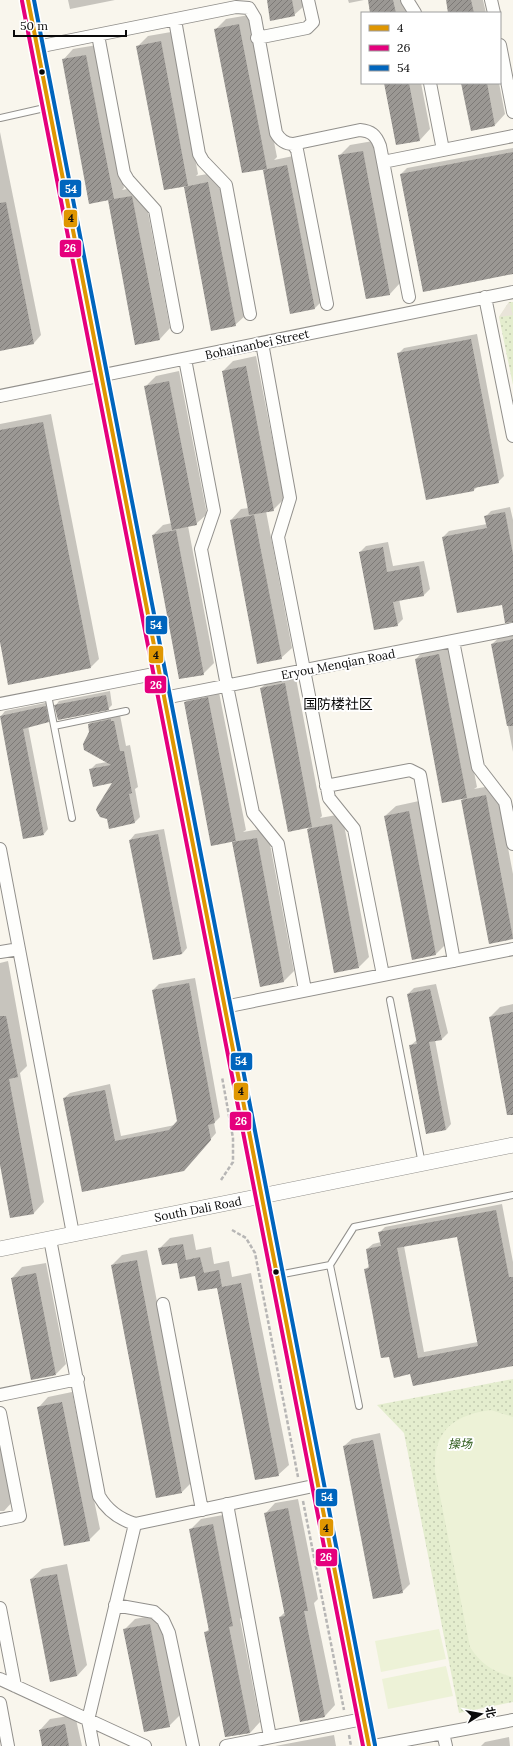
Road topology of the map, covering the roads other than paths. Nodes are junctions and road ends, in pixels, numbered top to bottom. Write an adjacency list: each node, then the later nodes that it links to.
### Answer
1 (28, 0): 11 (street)
2 (308, 0): 10 (street)
3 (407, 0): 6 (street)
4 (491, 0): 7 (street)
5 (249, 4): 8 (street); 10 (street)
6 (414, 12)
7 (494, 12)
8 (175, 20): 9 (street); 25 (street)
9 (98, 35): 11 (street); 26 (street)
10 (257, 38): 18 (street)
11 (37, 47): 14 (street)
12 (501, 50): 15 (street)
13 (430, 84): 19 (street)
14 (49, 107): 16 (lane); 29 (street)
15 (513, 112)
16 (0, 118)
17 (513, 136): 19 (street)
18 (293, 144): 20 (street); 24 (street)
19 (443, 150): 20 (street)
20 (383, 162): 22 (street)
21 (513, 292): 23 (street, Bohainanbei Street)
22 (409, 297)
23 (486, 297): 27 (street, Bohainanbei Street); 31 (street)
24 (327, 304)
25 (250, 314)
26 (177, 327)
27 (262, 343): 28 (street, Bohainanbei Street); 34 (street)
28 (185, 359): 29 (street, Bohainanbei Street); 36 (street)
29 (101, 376): 30 (street, Bohainanbei Street); 35 (street)
30 (0, 396)
31 (513, 436)
32 (513, 629): 33 (street, Eryou Menqian Road)
33 (453, 641): 34 (street, Eryou Menqian Road); 43 (street)
34 (304, 671): 36 (street, Eryou Menqian Road); 42 (street)
35 (159, 673): 37 (street); 38 (street)
36 (227, 686): 38 (street, Eryou Menqian Road); 52 (street)
37 (48, 695): 39 (street); 41 (lane)
38 (164, 698): 54 (street)
39 (0, 704)
40 (126, 711): 41 (lane)
41 (54, 726): 44 (lane)
42 (326, 786): 50 (street); 51 (street)
43 (509, 801): 45 (street)
44 (72, 818)
45 (513, 844)
46 (0, 849): 47 (street)
47 (19, 949): 49 (street); 59 (street)
48 (513, 949): 50 (street)
49 (0, 952)
50 (454, 960): 51 (street)
51 (383, 975): 52 (street)
52 (305, 990): 54 (street)
53 (390, 1000): 56 (lane)
54 (224, 1007): 58 (street)
55 (513, 1145): 56 (street, South Dali Road)
56 (422, 1164): 58 (street, South Dali Road)
57 (513, 1195): 62 (lane)
58 (260, 1196): 59 (street, South Dali Road); 63 (street)
59 (73, 1234): 60 (street, South Dali Road)
60 (50, 1239): 61 (street, South Dali Road); 65 (street)
61 (0, 1249)
62 (330, 1265): 63 (lane); 67 (lane)
63 (276, 1276): 69 (street)
64 (163, 1304): 71 (street)
65 (78, 1379): 66 (street); 73 (street)
66 (0, 1395)
67 (358, 1406)
68 (0, 1413): 72 (street)
69 (318, 1485): 70 (street); 79 (street)
70 (227, 1504): 71 (street); 83 (street)
71 (202, 1510): 73 (street)
72 (0, 1520)
73 (134, 1524): 74 (street)
74 (115, 1605): 80 (street); 87 (street)
75 (0, 1608): 77 (street)
76 (0, 1679): 77 (street)
77 (15, 1686): 80 (street)
78 (0, 1704): 84 (street)
79 (363, 1719): 83 (street); 89 (street)
80 (88, 1720): 85 (street); 86 (street)
81 (513, 1720): 82 (street)
82 (443, 1733): 90 (street); 91 (street)
83 (270, 1737): 88 (street)
84 (8, 1746)
85 (93, 1746)
86 (146, 1746)
87 (193, 1746)
88 (226, 1746)
89 (369, 1746)
90 (374, 1746)
91 (446, 1746)

